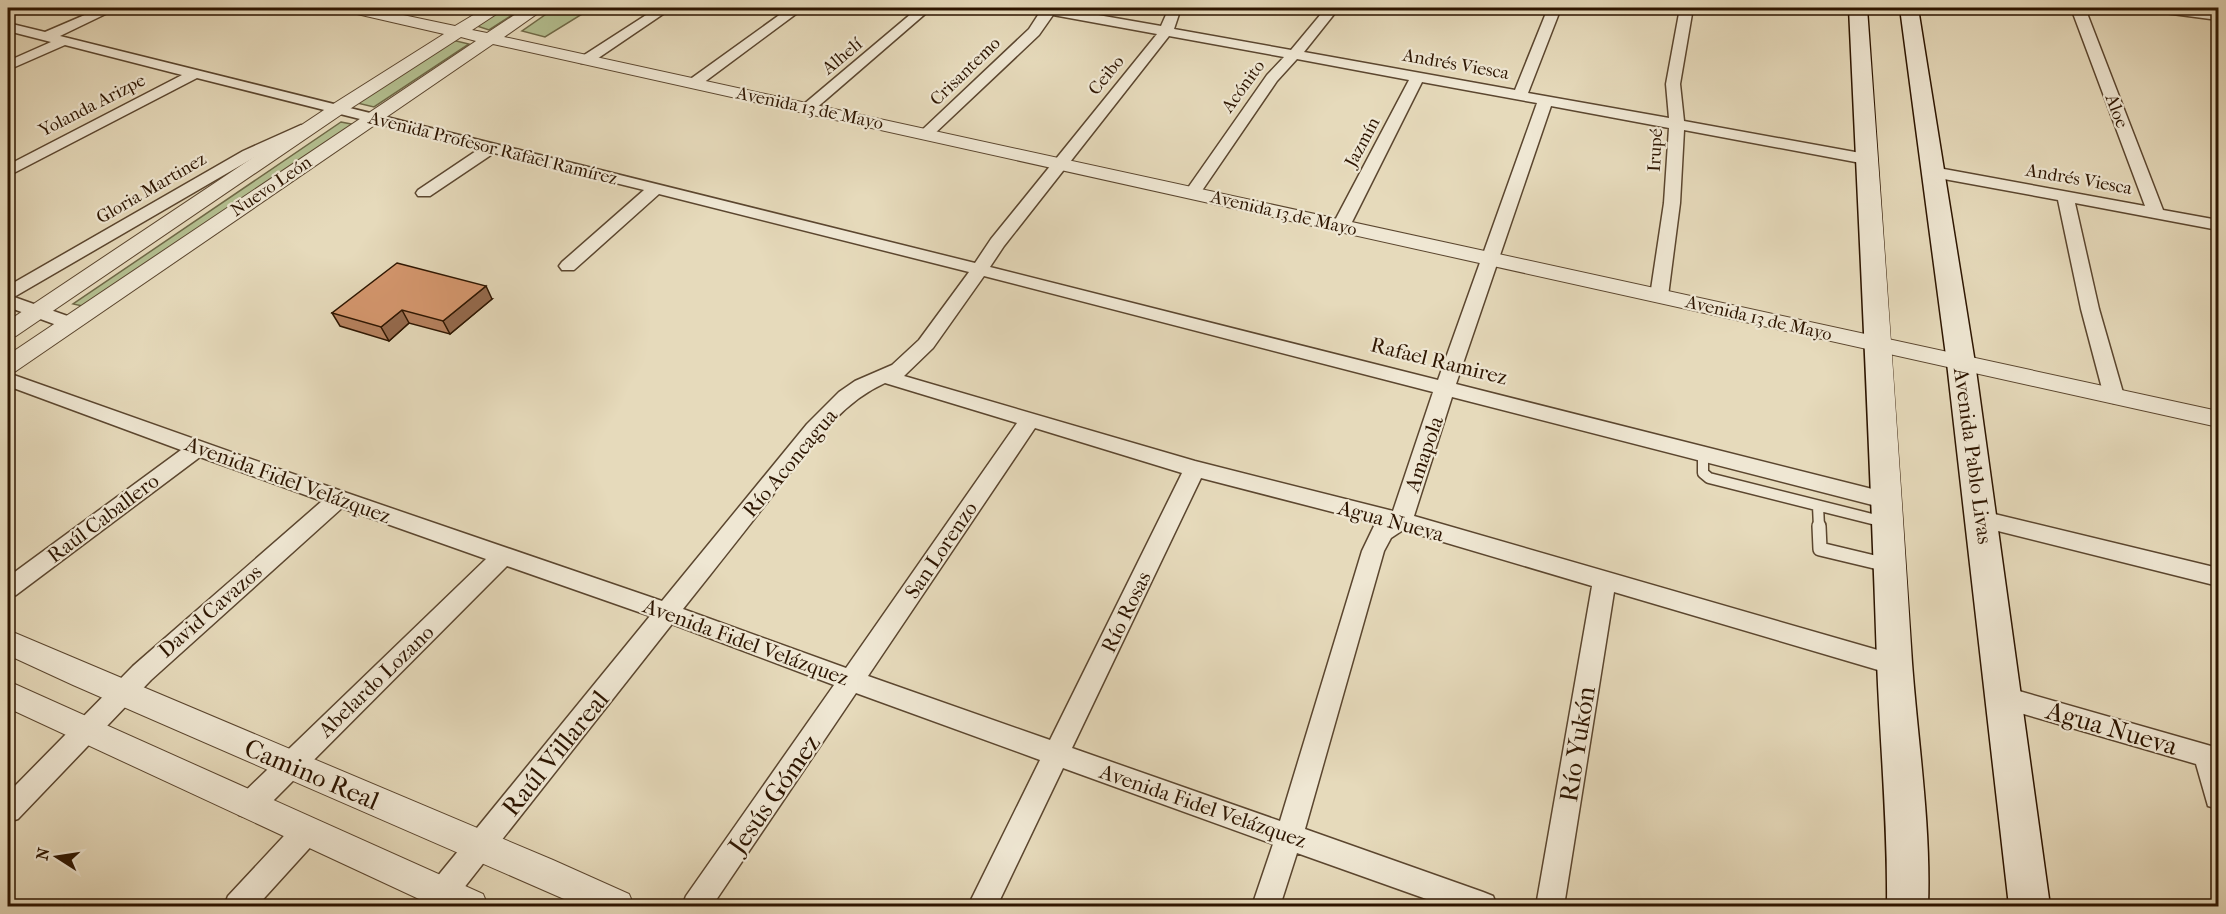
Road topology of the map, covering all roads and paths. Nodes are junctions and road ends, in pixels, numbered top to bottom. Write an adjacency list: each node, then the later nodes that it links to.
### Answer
1 (111, 8): 22 (street)
2 (350, 8): 21 (street, Avenida 13 de Mayo)
3 (495, 8): 21 (street, Nuevo León)
4 (535, 8): 23 (street, Nuevo León)
5 (665, 8): 26 (street)
6 (797, 8): 30 (street)
7 (925, 8): 33 (street, Alhelí)
8 (1045, 8): 20 (street, Andrés Viesca); 38 (street, Crisantemo)
9 (1175, 8): 20 (street, Ceibo)
10 (1333, 8): 25 (street, Acónito)
11 (1555, 8): 31 (street)
12 (1687, 8): 37 (street, Irupé)
13 (1858, 8): 40 (main road)
14 (1909, 8): 43 (main road, Avenida Pablo Livas)
15 (2078, 8): 48 (street, Aloe)
16 (2157, 8): 18 (street)
17 (2216, 8): 18 (street)
18 (2218, 15)
19 (8, 27): 22 (street, Avenida Profesor Rafael Ramírez)
20 (1166, 31): 25 (street, Andrés Viesca); 41 (street, Ceibo)
21 (458, 33): 23 (street, Avenida 13 de Mayo); 34 (street, Nuevo León)
22 (48, 36): 24 (street, Avenida Profesor Rafael Ramírez)
23 (488, 39): 26 (street, Avenida 13 de Mayo); 35 (street, Nuevo León)
24 (64, 41): 27 (street); 28 (street, Avenida Profesor Rafael Ramírez)
25 (1294, 53): 29 (street, Andrés Viesca); 45 (street, Acónito)
26 (586, 60): 30 (street, Avenida 13 de Mayo)
27 (8, 66)
28 (194, 74): 34 (street, Avenida Profesor Rafael Ramírez); 42 (street, Yolanda Arizpe)
29 (1418, 77): 31 (street, Andrés Viesca); 50 (street, Jazmín)
30 (694, 83): 33 (street, Avenida 13 de Mayo)
31 (1520, 95): 32 (street, Andrés Viesca)
32 (1546, 100): 37 (street, Andrés Viesca); 51 (street, Amapola)
33 (809, 107): 38 (street, Avenida 13 de Mayo)
34 (336, 110): 35 (street, Avenida Profesor Rafael Ramírez); 36 (street, Nuevo León)
35 (372, 117): 39 (street, Avenida Profesor Rafael Ramírez); 58 (street, Nuevo León)
36 (316, 123): 54 (street, Gloria Martinez); 57 (street, Nuevo León)
37 (1677, 125): 40 (street, Andrés Viesca); 55 (street, Irupé)
38 (927, 133): 41 (street, Avenida 13 de Mayo)
39 (491, 148): 44 (street, Avenida Profesor Rafael Ramírez); 46 (street)
40 (1866, 159): 60 (main road)
41 (1061, 163): 45 (street, Avenida 13 de Mayo); 53 (street, Río Aconcagua)
42 (8, 171)
43 (1933, 172): 47 (street, Andrés Viesca); 61 (main road, Avenida Pablo Livas)
44 (655, 189): 52 (street); 53 (street, Avenida Profesor Rafael Ramírez)
45 (1193, 192): 50 (street, Avenida 13 de Mayo)
46 (424, 193)
47 (2065, 196): 48 (street, Andrés Viesca); 66 (street)
48 (2156, 213): 49 (street, Andrés Viesca)
49 (2218, 225)
50 (1341, 226): 51 (street, Avenida 13 de Mayo)
51 (1489, 257): 55 (street, Avenida 13 de Mayo); 65 (street, Amapola)
52 (568, 266)
53 (978, 269): 63 (street, Río Aconcagua); 65 (street, Rafael Ramirez)
54 (8, 293)
55 (1659, 296): 60 (street, Avenida 13 de Mayo)
56 (8, 301): 57 (street)
57 (36, 312): 58 (street); 59 (street, Nuevo León)
58 (69, 324): 62 (street, Nuevo León)
59 (8, 331)
60 (1878, 345): 61 (street, Avenida 13 de Mayo); 76 (main road)
61 (1961, 363): 66 (street, Avenida 13 de Mayo); 77 (main road, Avenida Pablo Livas)
62 (8, 366)
63 (886, 377): 68 (street, Agua Nueva); 84 (street, Río Aconcagua)
64 (8, 379): 69 (street, Avenida Fidel Velázquez)
65 (1446, 388): 70 (street, Rafael Ramirez); 78 (street, Amapola)
66 (2114, 396): 67 (street, Avenida 13 de Mayo)
67 (2218, 419)
68 (1030, 420): 72 (street, Agua Nueva); 87 (street, San Lorenzo)
69 (199, 447): 74 (street, Avenida Fidel Velázquez); 83 (street, Raúl Caballero)
70 (1704, 452): 71 (street, Rafael Ramirez); 73 (lane)
71 (1764, 468): 73 (lane); 76 (street, Rafael Ramirez)
72 (1195, 469): 78 (street, Agua Nueva); 92 (street, Río Rosas)
73 (1766, 492): 75 (lane)
74 (339, 499): 79 (street, Avenida Fidel Velázquez); 88 (street, David Cavazos)
75 (1818, 506): 76 (lane); 80 (lane)
76 (1888, 512): 80 (main road)
77 (1982, 519): 81 (street); 90 (main road, Avenida Pablo Livas)
78 (1401, 521): 82 (street, Agua Nueva); 99 (street)
79 (503, 556): 84 (street, Avenida Fidel Velázquez); 94 (street, Abelardo Lozano)
80 (1891, 565): 86 (main road)
81 (2218, 578)
82 (1604, 582): 86 (street, Agua Nueva); 109 (street, Río Yukón)
83 (8, 589)
84 (668, 613): 87 (street, Avenida Fidel Velázquez); 100 (street, Raúl Villareal)
85 (8, 642): 88 (street, Camino Real)
86 (1895, 664): 110 (main road)
87 (852, 681): 92 (street, Avenida Fidel Velázquez); 105 (street, Jesús Gómez)
88 (121, 693): 91 (street, David Cavazos); 94 (street, Camino Real)
89 (8, 694): 91 (street)
90 (2005, 698): 93 (street, Agua Nueva); 111 (main road, Avenida Pablo Livas)
91 (87, 730): 96 (street); 97 (street, David Cavazos)
92 (1056, 754): 99 (street, Avenida Fidel Velázquez); 106 (street, Río Rosas)
93 (2213, 757): 95 (street)
94 (291, 764): 96 (street, Abelardo Lozano); 100 (street, Camino Real)
95 (2218, 797)
96 (249, 806): 98 (street)
97 (8, 810)
98 (306, 832): 101 (street); 102 (street)
99 (1289, 836): 107 (street); 108 (street, Avenida Fidel Velázquez)
100 (480, 846): 101 (street, Raúl Villareal); 104 (street, Camino Real)
101 (442, 893): 103 (street)
102 (238, 906)
103 (471, 906)
104 (617, 906)
105 (696, 906)
106 (982, 906)
107 (1266, 906)
108 (1483, 906)
109 (1550, 906)
110 (1908, 906)
111 (2030, 906)

